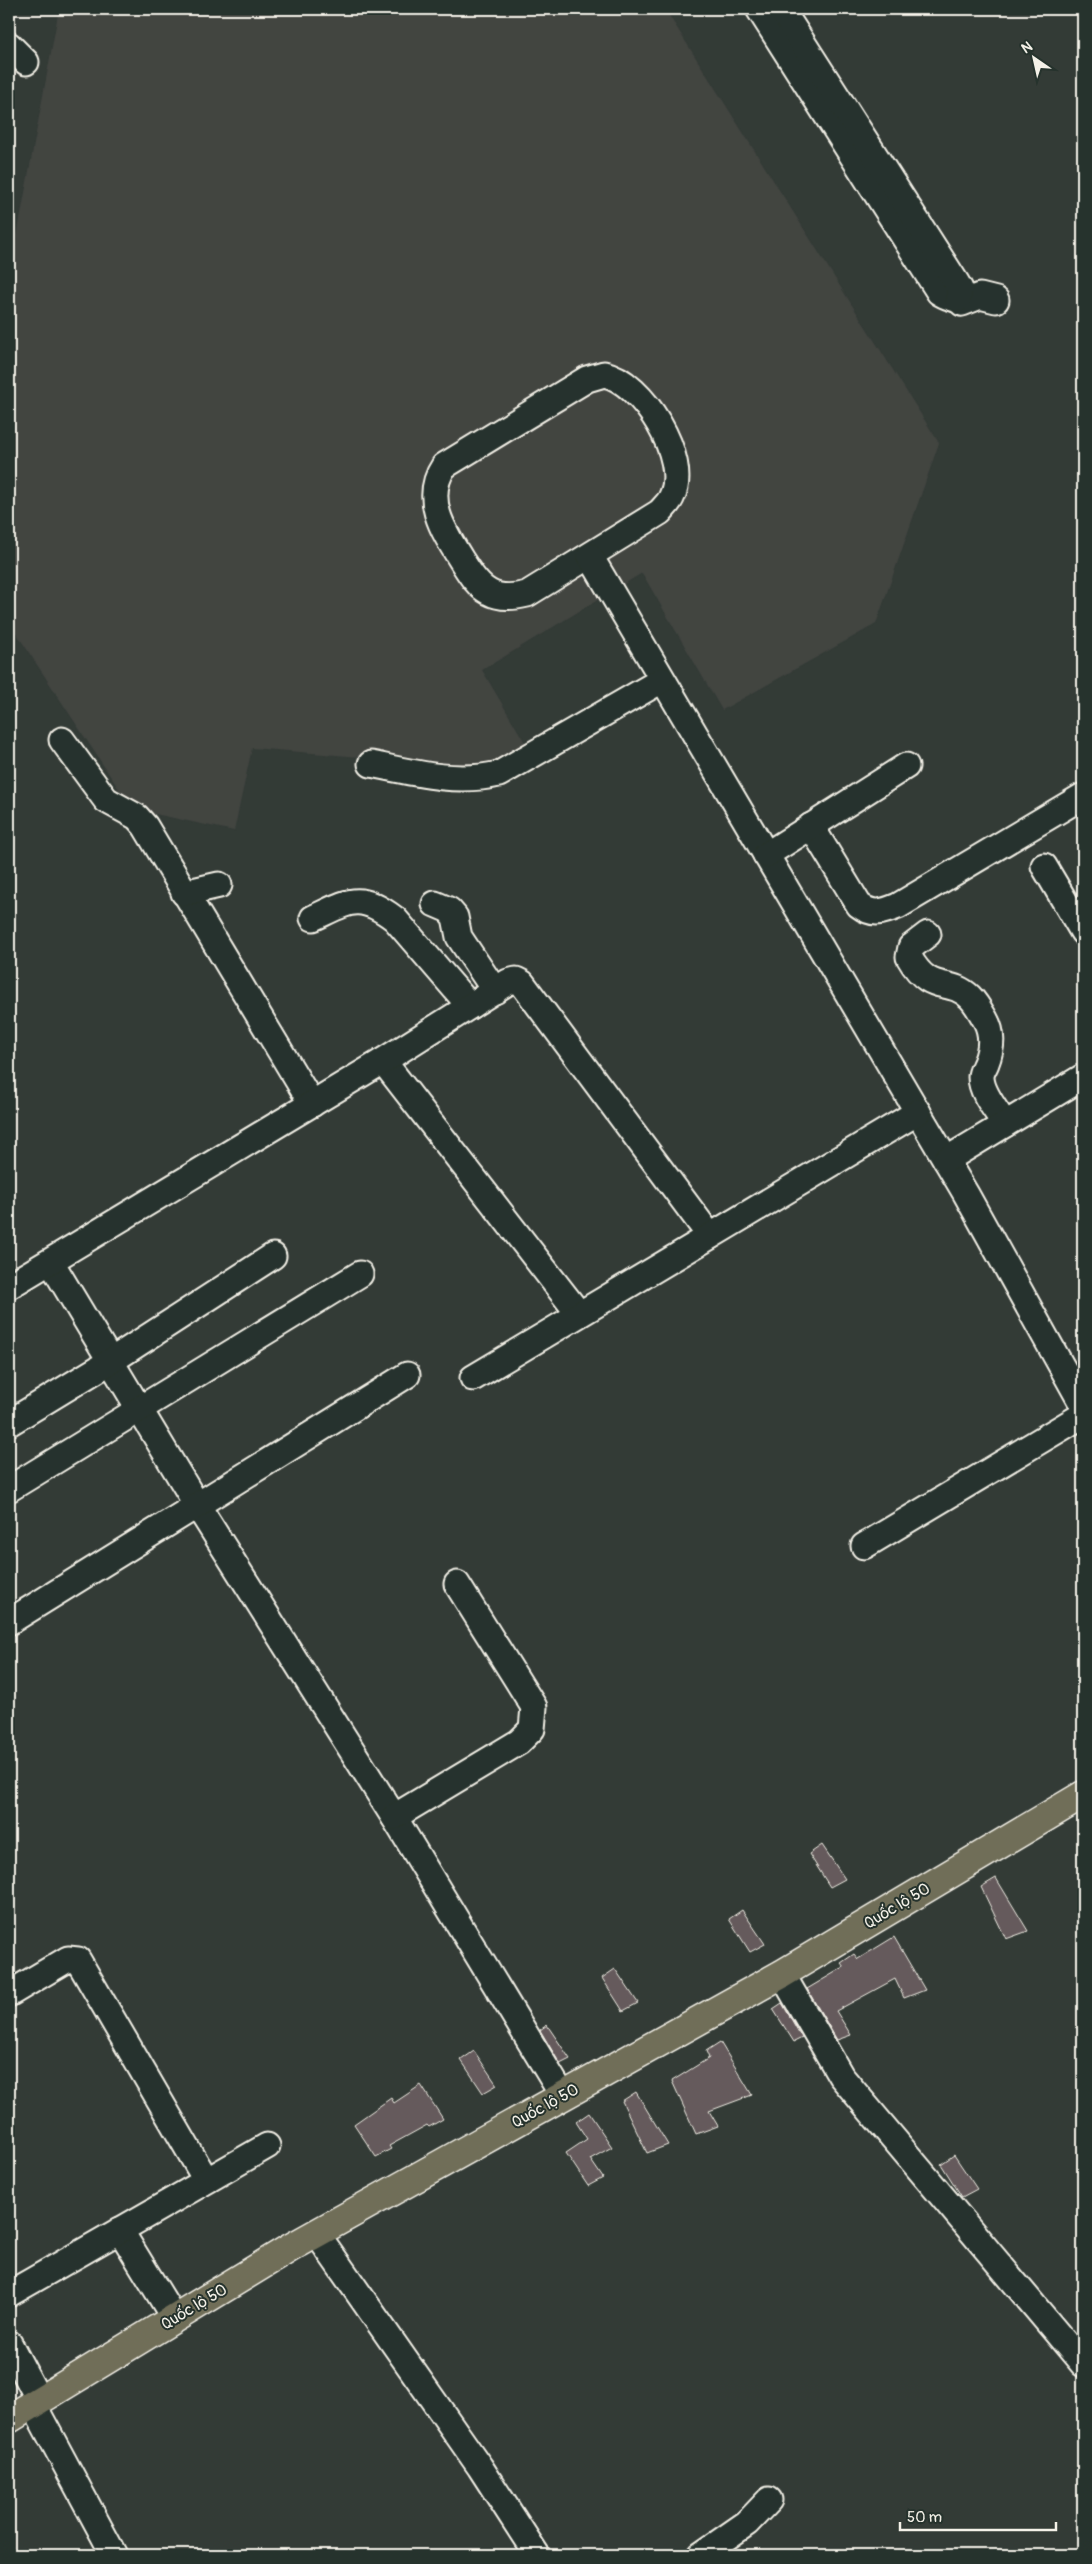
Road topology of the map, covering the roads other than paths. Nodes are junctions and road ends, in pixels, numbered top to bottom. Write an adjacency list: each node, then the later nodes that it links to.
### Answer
1 (759, 9): 3 (street)
2 (781, 9): 3 (street)
3 (820, 88): 4 (street)
4 (996, 300)
5 (590, 556): 5 (street); 6 (street)
6 (662, 680): 8 (street); 12 (street)
7 (62, 740): 15 (street)
8 (371, 764)
9 (906, 766): 11 (street)
10 (1083, 796): 11 (street)
11 (810, 826): 12 (street)
12 (766, 855): 25 (street)
13 (1044, 866): 18 (street)
14 (219, 885): 15 (street)
15 (184, 893): 24 (street)
16 (435, 904): 20 (street)
17 (313, 918): 21 (street)
18 (1083, 932)
19 (928, 934): 26 (street)
20 (494, 991): 21 (street); 28 (street)
21 (470, 1006): 22 (street)
22 (383, 1061): 24 (street); 33 (street)
23 (1083, 1077): 26 (street)
24 (312, 1104): 30 (street)
25 (918, 1112): 27 (street); 28 (street)
26 (1005, 1124): 27 (street)
27 (946, 1160): 37 (street)
28 (710, 1236): 33 (street)
29 (273, 1256): 34 (street)
30 (51, 1262): 32 (street); 34 (street)
31 (360, 1274): 38 (street)
32 (9, 1286)
33 (579, 1314): 36 (street)
34 (111, 1362): 38 (street); 40 (street)
35 (407, 1375): 42 (street)
36 (473, 1378)
37 (1083, 1405)
38 (140, 1408): 41 (street); 42 (street)
39 (1083, 1415): 43 (street)
40 (9, 1423)
41 (9, 1489)
42 (197, 1505): 45 (street); 47 (street)
43 (864, 1546)
44 (457, 1584): 47 (street)
45 (9, 1622)
46 (1083, 1795): 48 (highway, Quốc lộ 50)
47 (394, 1818): 50 (street)
48 (782, 1974): 50 (highway, Quốc lộ 50); 58 (street)
49 (9, 1994): 52 (street)
50 (563, 2096): 54 (highway, Quốc lộ 50)
51 (267, 2146): 52 (street)
52 (206, 2180): 53 (street)
53 (120, 2230): 55 (street); 56 (street)
54 (317, 2234): 56 (highway, Quốc lộ 50); 63 (street)
55 (9, 2294)
56 (174, 2318): 59 (highway, Quốc lộ 50)
57 (9, 2343): 59 (street)
58 (1083, 2364)
59 (36, 2402): 60 (highway, Quốc lộ 50); 62 (street)
60 (9, 2419)
61 (769, 2500): 64 (street)
62 (114, 2555)
63 (537, 2555)
64 (701, 2555)

